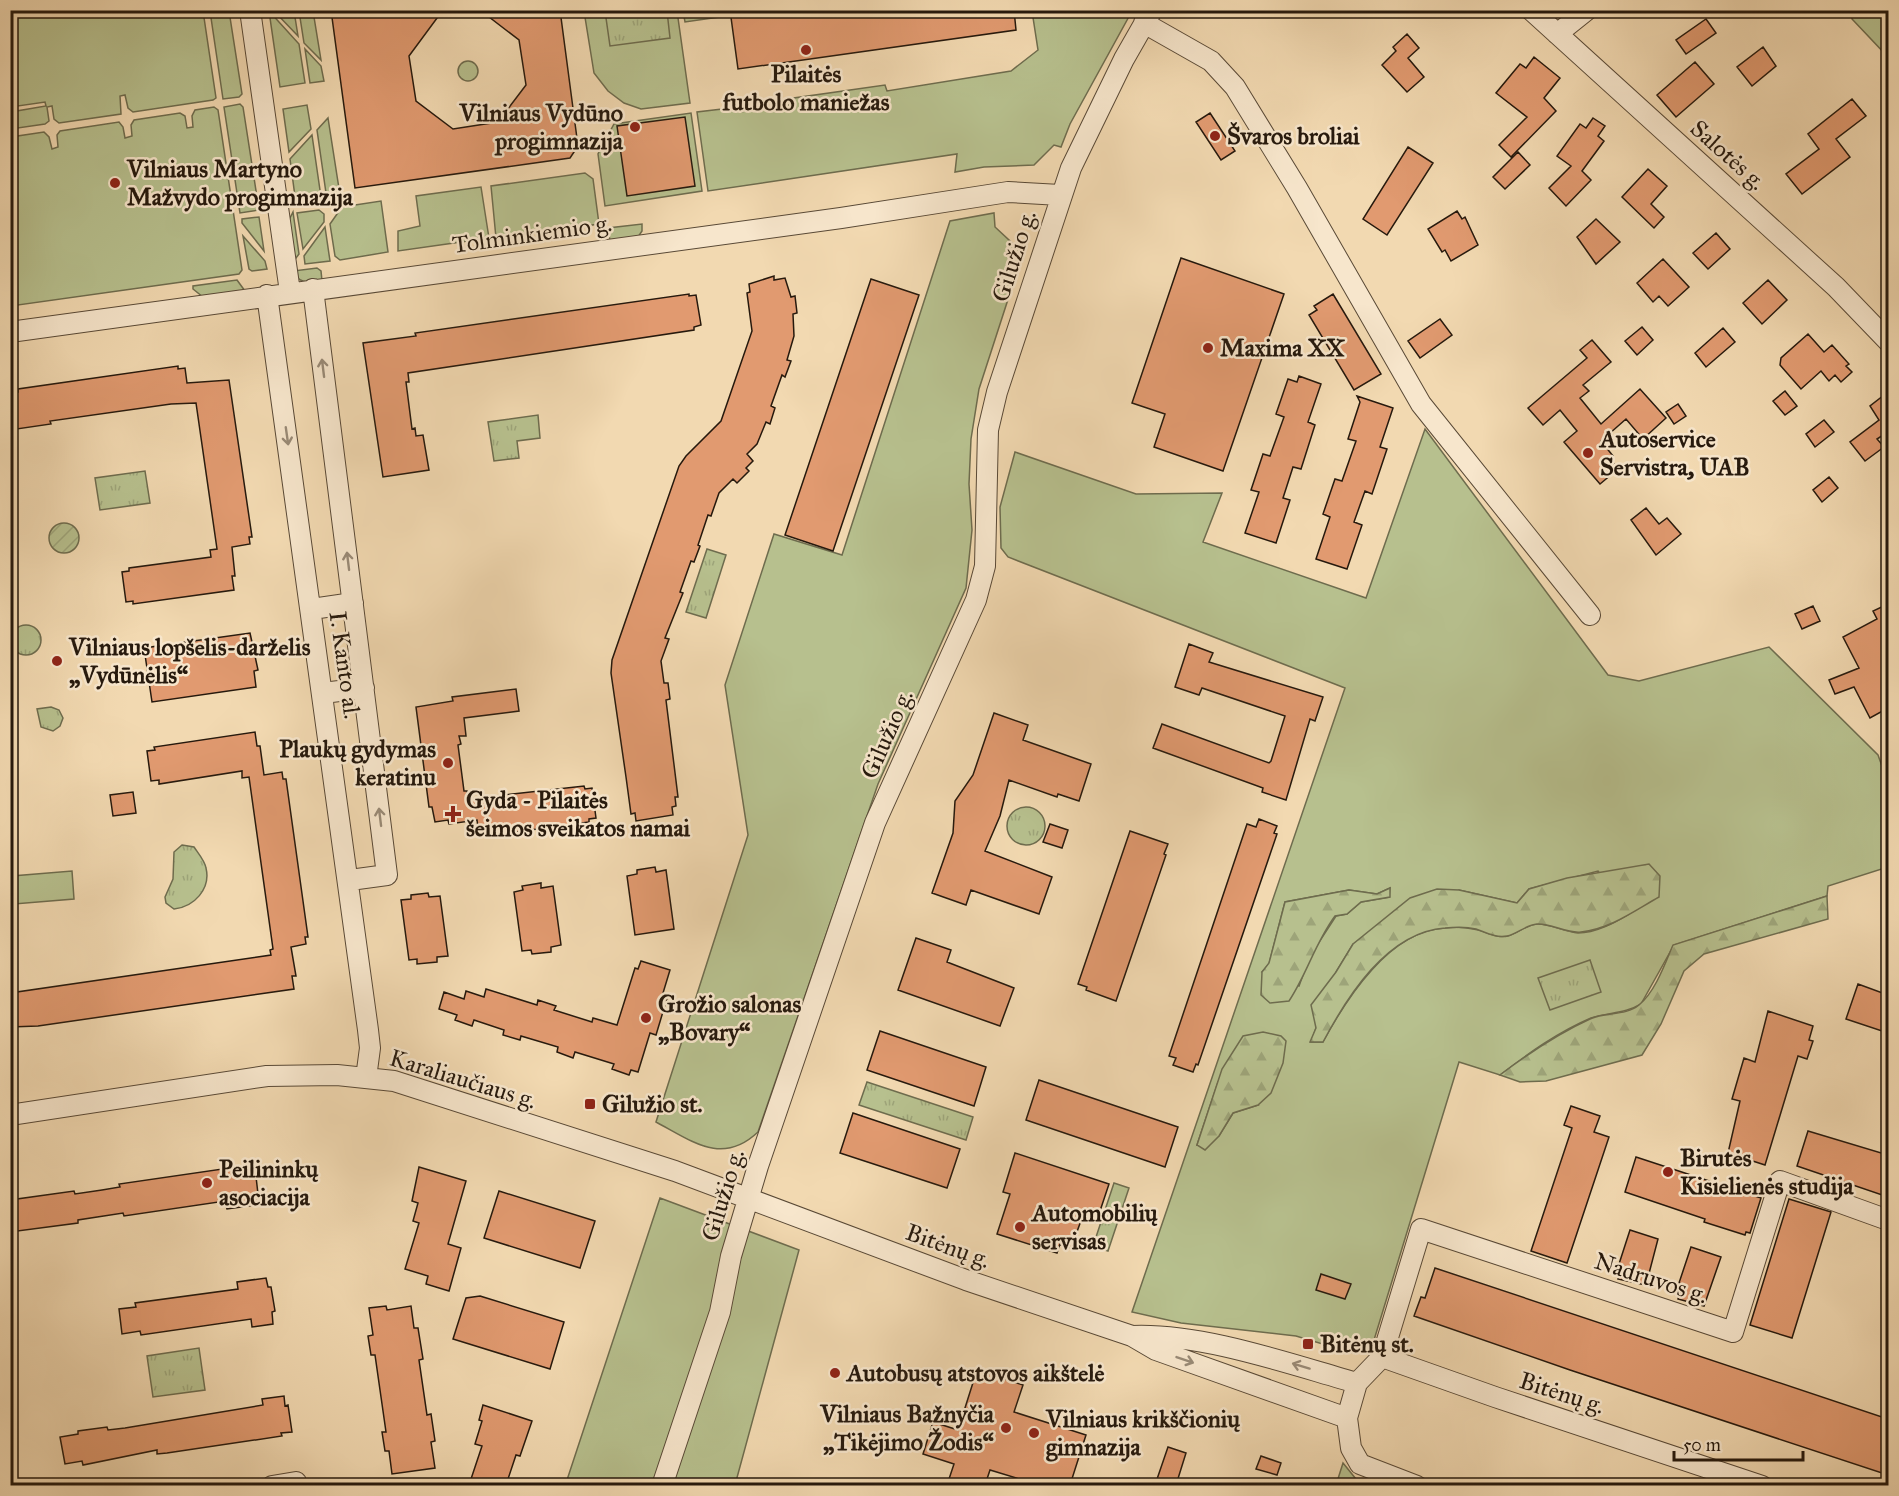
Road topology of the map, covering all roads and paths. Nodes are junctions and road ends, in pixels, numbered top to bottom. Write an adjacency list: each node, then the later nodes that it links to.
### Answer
1 (250, 10): 8 (street)
2 (1531, 10): 5 (street, Salotės g.)
3 (1587, 10): 5 (street)
4 (1148, 17): 6 (street, Gilužio g.); 14 (street)
5 (1557, 33): 11 (street, Salotės g.)
6 (1060, 195): 7 (street, Tolminkiemio g.); 20 (street, Gilužio g.)
7 (313, 289): 8 (street, Tolminkiemio g.); 12 (street, I. Kanto al., one-way to 7)
8 (290, 292): 9 (street, Tolminkiemio g.)
9 (267, 295): 10 (street, Tolminkiemio g.); 13 (street, I. Kanto al., one-way to 13)
10 (10, 332)
11 (1888, 341)
12 (353, 603): 13 (street); 15 (street, I. Kanto al.)
13 (312, 609): 16 (street, I. Kanto al.)
14 (1590, 615)
15 (364, 688): 16 (street); 17 (street, I. Kanto al., one-way to 15)
16 (323, 693): 17 (street, I. Kanto al.)
17 (350, 880): 18 (street, I. Kanto al.)
18 (366, 1078): 19 (street, Karaliaučiaus g.); 20 (street, Karaliaučiaus g.)
19 (10, 1115)
20 (748, 1199): 22 (street, Bitėnų g.); 28 (street, Gilužio g.)
21 (1888, 1220): 23 (street, Nadruvos g.)
22 (1132, 1336): 24 (street, Bitėnų g., one-way to 22); 25 (street, Bitėnų g., one-way to 25)
23 (1383, 1357): 24 (street); 30 (street, Bitėnų g.)
24 (1357, 1383): 25 (street)
25 (1347, 1418): 29 (street)
26 (296, 1482): 27 (street)
27 (272, 1485)
28 (662, 1485)
29 (1417, 1485)
30 (1762, 1485)

